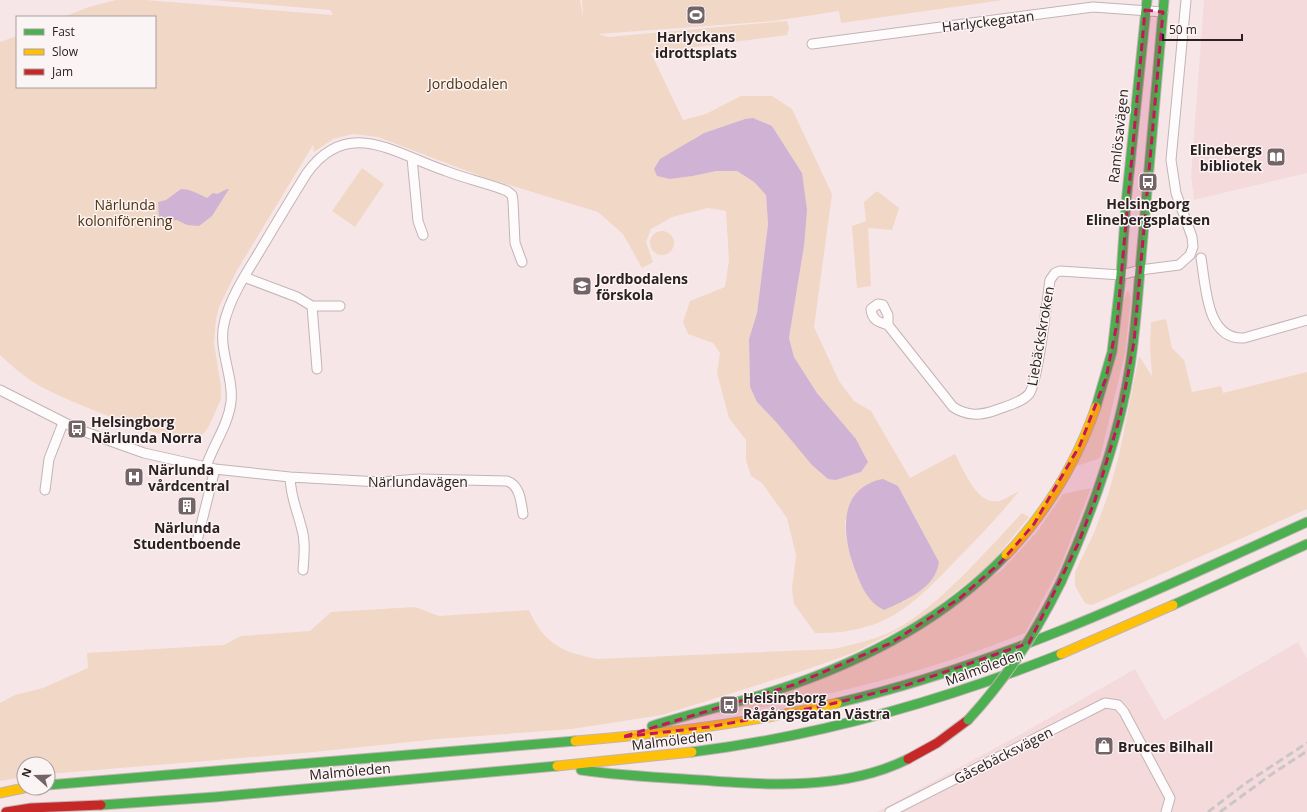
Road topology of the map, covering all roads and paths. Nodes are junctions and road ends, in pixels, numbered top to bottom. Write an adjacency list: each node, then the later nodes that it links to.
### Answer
1 (1147, 0): 4 (main road, Ramlösavägen)
2 (1164, 0): 5 (main road)
3 (1186, 0): 11 (street)
4 (1145, 10): 5 (street, Harlyckegatan); 6 (street, Harlyckegatan); 12 (main road, Ramlösavägen)
5 (1163, 12): 11 (main road)
6 (812, 44)
7 (412, 158): 8 (street); 10 (street); 13 (street)
8 (423, 235)
9 (1202, 258): 16 (street)
10 (522, 262)
11 (1140, 270): 12 (street); 31 (main road, bridge)
12 (1121, 275): 17 (street, Liebäckskroken); 30 (main road, Ramlösavägen)
13 (244, 277): 14 (street); 21 (street)
14 (312, 306): 15 (street); 18 (street)
15 (340, 306)
16 (1307, 320)
17 (888, 325)
18 (317, 369)
19 (0, 390): 20 (street, Närlundavägen)
20 (63, 423): 21 (street, Närlundavägen); 24 (street)
21 (206, 467): 22 (street, Närlundavägen)
22 (215, 469): 23 (street, Närlundavägen); 27 (street)
23 (290, 477): 25 (street, Närlundavägen); 29 (street)
24 (45, 490)
25 (523, 514)
26 (1307, 522): 30 (main road, Malmöleden)
27 (197, 541)
28 (1307, 544): 31 (main road, Malmöleden)
29 (303, 570)
30 (622, 737): 32 (main road, Malmöleden)
31 (554, 766): 35 (main road, Malmöleden)
32 (56, 784)
33 (16, 790): 34 (main road)
34 (0, 793)
35 (167, 801): 37 (main road, Malmöleden); 38 (main road)
36 (1166, 811): 39 (street, Gåsebäcksvägen)
37 (6, 812)
38 (140, 812)
39 (890, 812)

